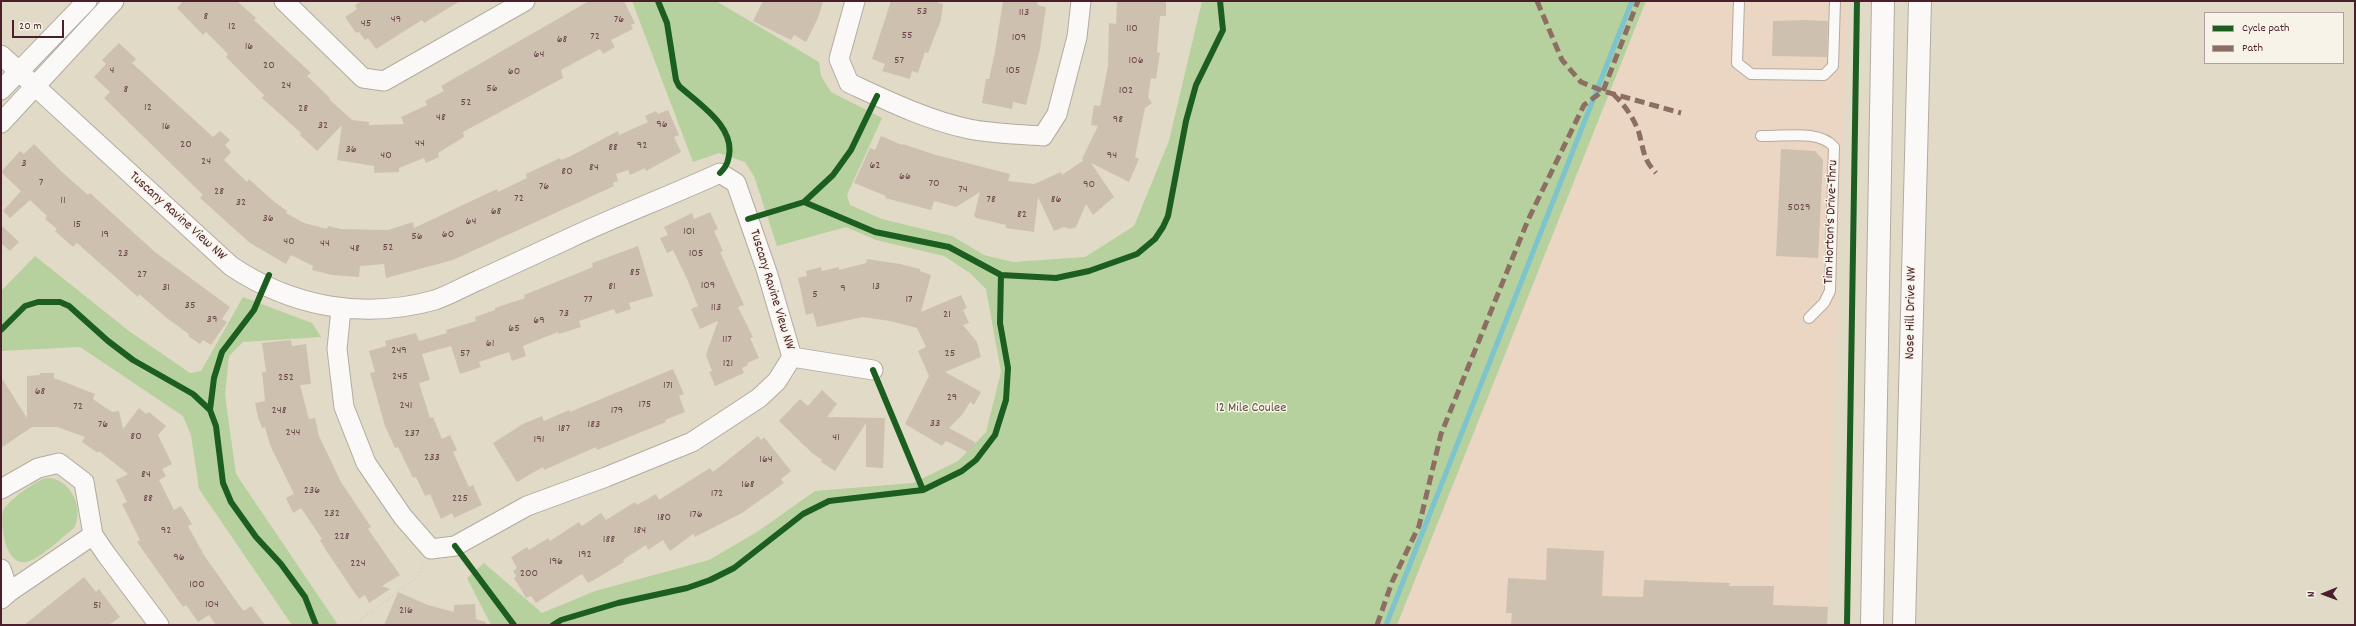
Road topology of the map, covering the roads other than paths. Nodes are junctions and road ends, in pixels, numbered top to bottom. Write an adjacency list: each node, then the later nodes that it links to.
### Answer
1 (86, 1): 12 (street)
2 (114, 1): 13 (street)
3 (284, 1): 4 (street)
4 (525, 1)
5 (855, 1): 6 (street)
6 (1081, 1)
7 (1739, 1): 8 (lane)
8 (1835, 1)
9 (1883, 1): 26 (street)
10 (1920, 1): 27 (street, Nose Hill Drive NW)
11 (1, 55): 12 (street, Tuscany Ravine View NW)
12 (18, 71): 13 (street, Tuscany Ravine View NW); 14 (street)
13 (35, 87): 15 (street); 17 (street, Tuscany Ravine View NW)
14 (1, 90)
15 (1, 123)
16 (1761, 136): 18 (lane, Tim Horton's Drive-Thru)
17 (341, 309): 19 (street, Tuscany Ravine View NW); 19 (street, Tuscany Ravine View NW)
18 (1809, 318)
19 (792, 357): 20 (street)
20 (872, 370)
21 (1, 489): 22 (street)
22 (93, 535): 24 (street); 25 (street)
23 (1, 569): 24 (street)
24 (5, 596)
25 (159, 625)
26 (1872, 625)
27 (1904, 625)

